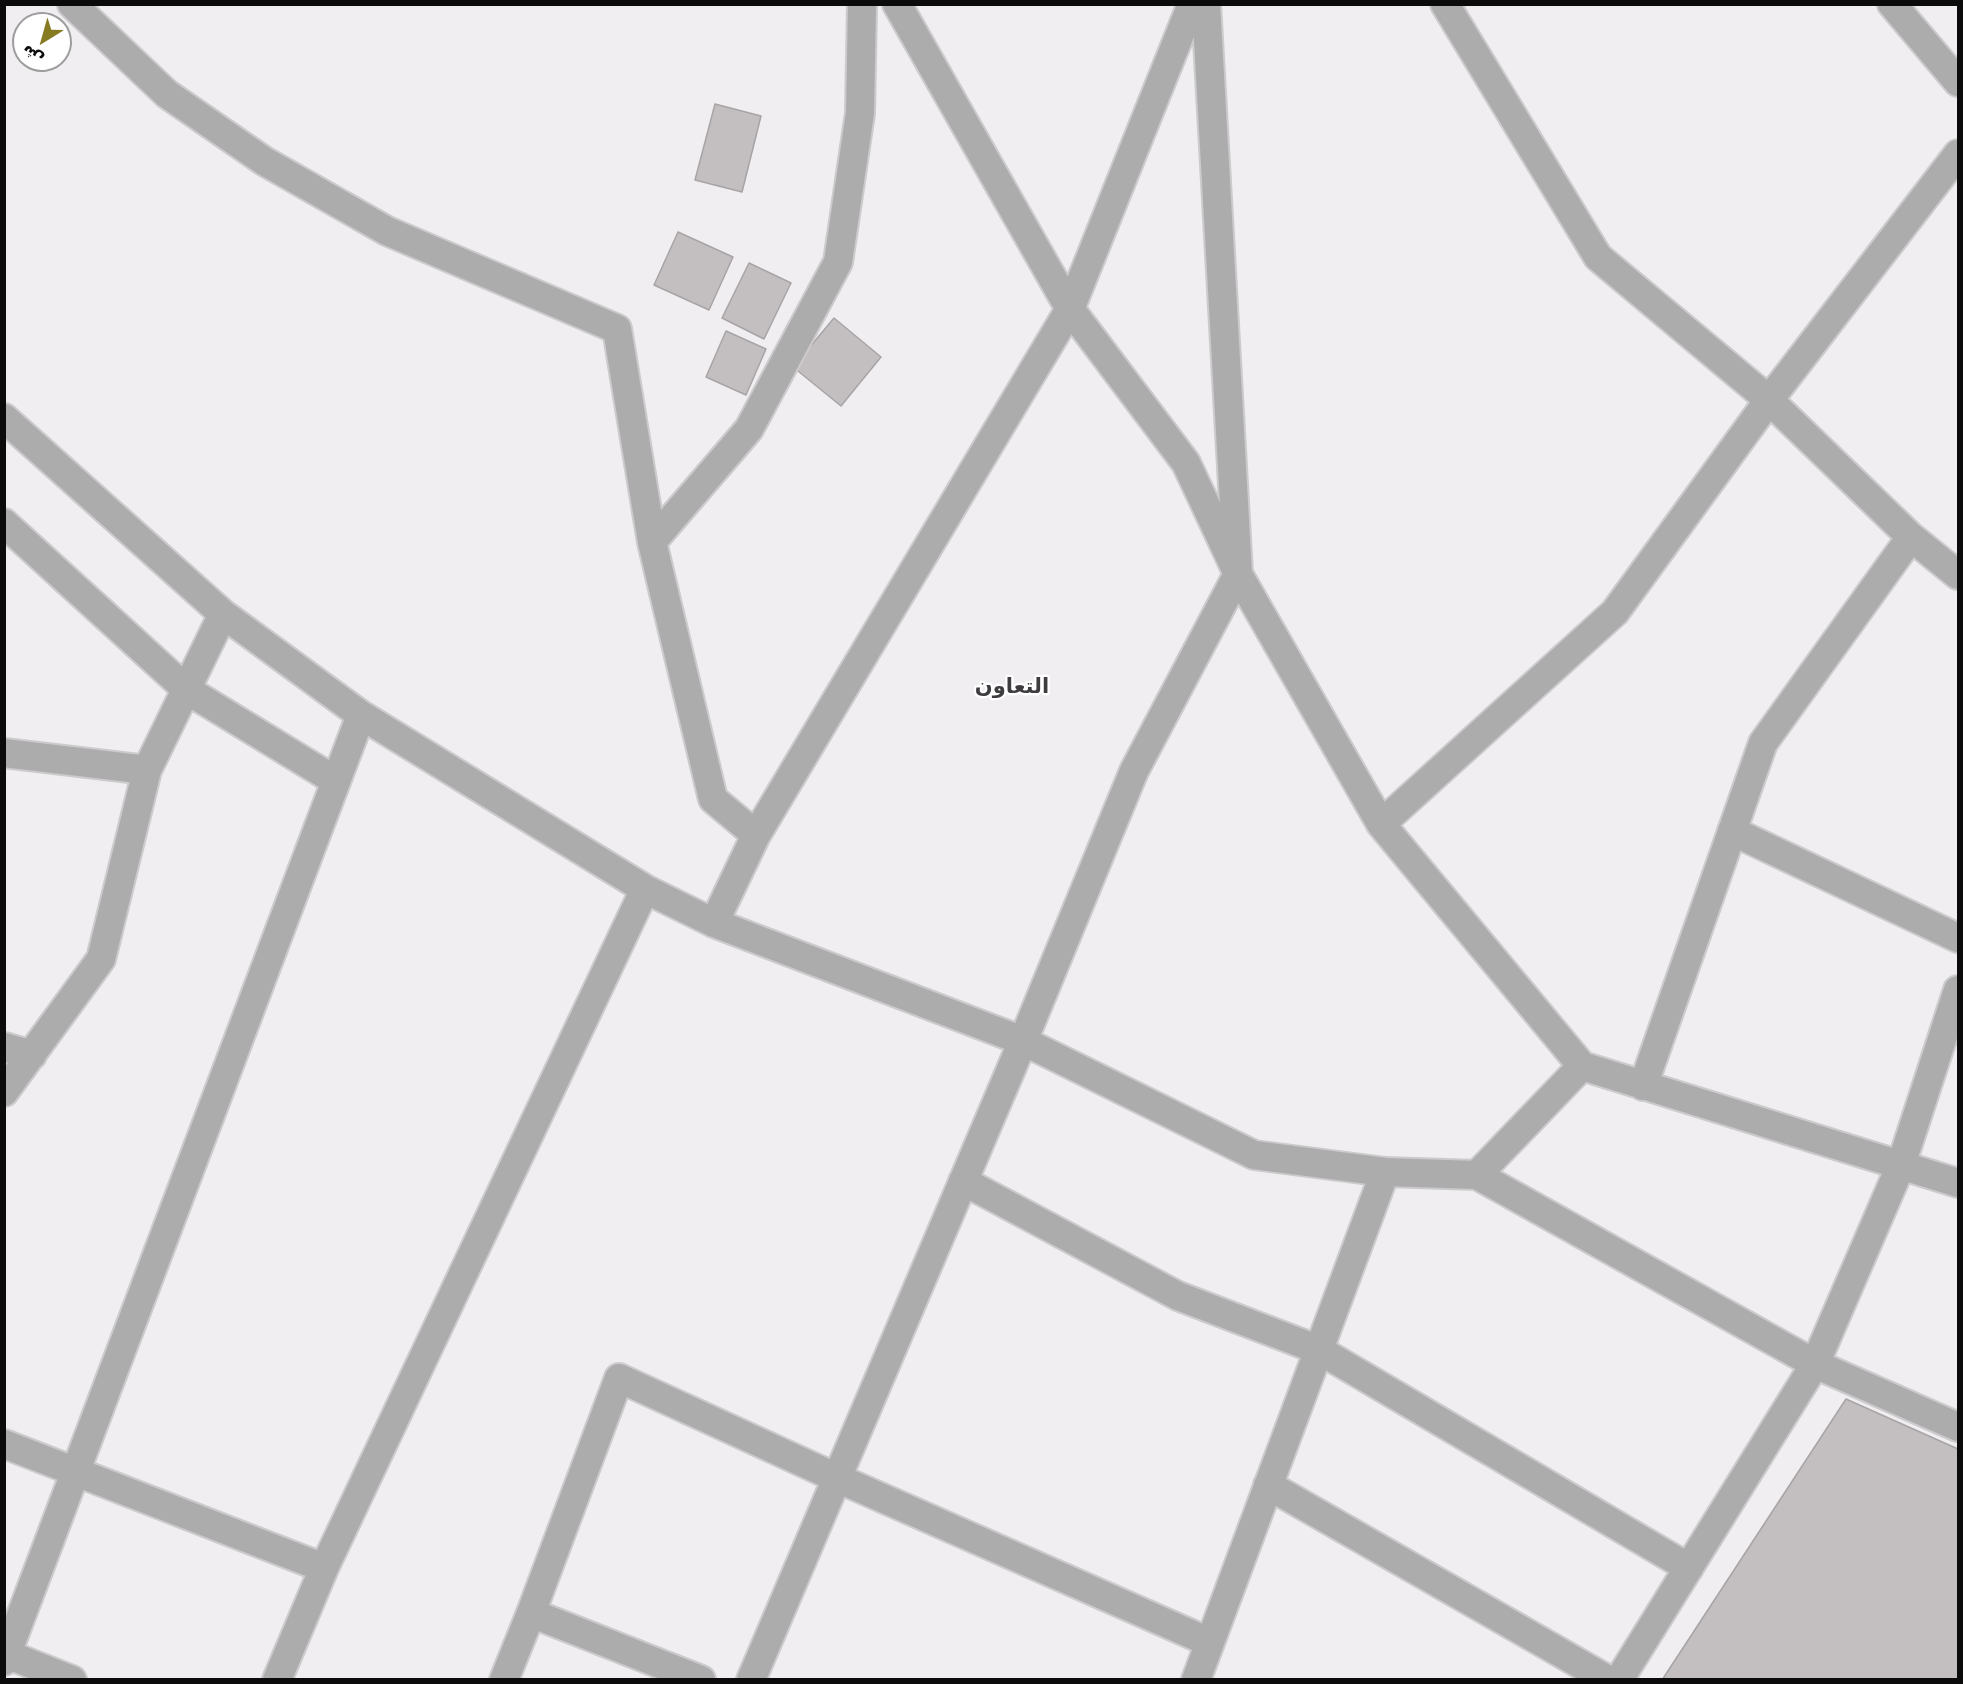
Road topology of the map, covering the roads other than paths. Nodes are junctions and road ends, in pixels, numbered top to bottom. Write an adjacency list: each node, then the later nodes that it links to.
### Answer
1 (72, 4): 15 (street)
2 (862, 4): 15 (street)
3 (897, 4): 10 (street)
4 (1192, 4): 10 (street)
5 (1206, 4): 16 (street)
6 (1445, 4): 11 (street)
7 (1892, 4): 8 (street)
8 (1959, 82)
9 (1959, 154): 11 (street)
10 (1070, 309): 16 (street); 26 (street)
11 (1769, 400): 14 (street); 24 (street)
12 (4, 418): 18 (street)
13 (4, 523): 19 (street)
14 (1911, 537): 17 (street); 25 (street)
15 (652, 542): 26 (street)
16 (1238, 574): 24 (street); 31 (street)
17 (1959, 575)
18 (223, 614): 19 (street); 20 (street)
19 (187, 690): 22 (street); 23 (street)
20 (361, 715): 23 (street); 27 (street)
21 (4, 753): 22 (street)
22 (147, 770): 33 (street)
23 (336, 781): 46 (street)
24 (1381, 824): 34 (street)
25 (1732, 831): 29 (street); 35 (street)
26 (756, 835): 28 (street)
27 (645, 889): 28 (street); 49 (street)
28 (714, 923): 31 (street)
29 (1959, 938)
30 (1959, 990): 37 (street)
31 (1023, 1041): 38 (street); 40 (street)
32 (4, 1047): 33 (street)
33 (32, 1055): 36 (street)
34 (1582, 1066): 35 (street); 39 (street)
35 (1643, 1086): 37 (street)
36 (4, 1092)
37 (1901, 1165): 41 (street); 43 (street)
38 (1385, 1172): 39 (street); 42 (street)
39 (1477, 1175): 43 (street)
40 (963, 1181): 42 (street); 47 (street)
41 (1959, 1183)
42 (1319, 1350): 48 (street); 50 (street)
43 (1815, 1364): 44 (street); 50 (street)
44 (1959, 1427)
45 (4, 1444): 46 (street)
46 (76, 1471): 49 (street); 53 (street)
47 (837, 1478): 51 (street); 52 (street); 58 (street)
48 (1268, 1485): 52 (street); 60 (street)
49 (324, 1568): 55 (street)
50 (1689, 1568): 61 (street)
51 (531, 1613): 56 (street); 57 (street)
52 (1209, 1642): 59 (street)
53 (5, 1656): 54 (street)
54 (72, 1680)
55 (277, 1680)
56 (504, 1680)
57 (701, 1680)
58 (751, 1680)
59 (1196, 1680)
60 (1608, 1680)
61 (1619, 1680)

